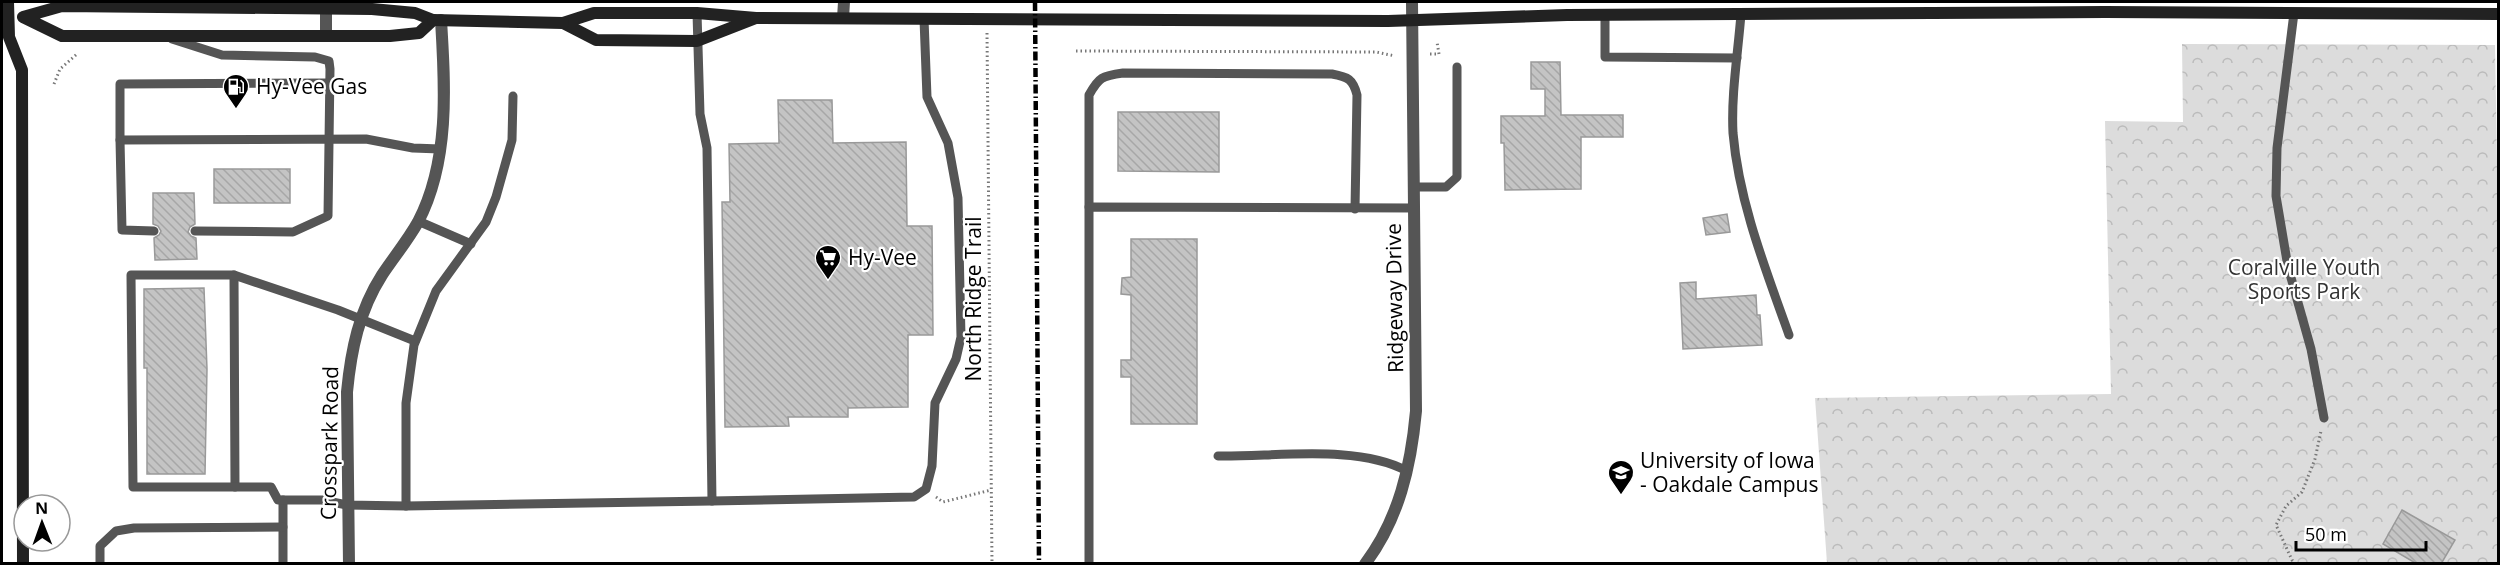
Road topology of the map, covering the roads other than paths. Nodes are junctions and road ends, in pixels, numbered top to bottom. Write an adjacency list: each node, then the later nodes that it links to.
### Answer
1 (8, 2): 11 (street)
2 (844, 2): 14 (street)
3 (1412, 2): 17 (street, Ridgeway Drive)
4 (326, 4): 12 (street); 16 (street); 20 (street)
5 (2105, 7): 7 (street); 8 (street)
6 (697, 13): 13 (street); 18 (street); 22 (lane)
7 (2294, 13): 9 (street); 43 (lane)
8 (1741, 14): 10 (street); 24 (lane)
9 (2499, 14)
10 (1605, 15): 17 (street); 24 (lane)
11 (5, 17): 12 (street); 21 (street)
12 (23, 17): 19 (street)
13 (756, 18): 14 (street); 22 (street)
14 (843, 18): 15 (street)
15 (924, 19): 17 (street); 48 (lane)
16 (437, 20): 18 (street); 20 (street); 30 (street, Crosspark Road)
17 (1411, 21): 31 (street, Ridgeway Drive)
18 (563, 23): 22 (street)
19 (162, 36): 20 (street); 26 (lane)
20 (326, 36)
21 (9, 37): 23 (street); 52 (street)
22 (697, 41): 48 (lane)
23 (2, 49)
24 (1737, 58): 41 (lane)
25 (1456, 67): 31 (lane)
26 (330, 83): 28 (lane); 29 (lane)
27 (513, 96): 38 (lane)
28 (329, 139): 29 (lane); 30 (lane); 37 (lane)
29 (120, 140): 36 (lane)
30 (440, 149): 35 (street, Crosspark Road)
31 (1413, 187): 33 (street, Ridgeway Drive)
32 (1089, 207): 34 (lane); 34 (lane); 56 (lane)
33 (1413, 208): 34 (lane); 45 (street, Ridgeway Drive)
34 (1355, 209)
35 (418, 221): 38 (lane); 40 (street, Crosspark Road)
36 (154, 231)
37 (195, 231)
38 (471, 244): 42 (lane)
39 (234, 275): 40 (lane); 46 (lane); 46 (lane)
40 (360, 319): 42 (lane); 49 (street, Crosspark Road)
41 (1789, 335)
42 (415, 341): 50 (lane)
43 (2324, 418)
44 (1218, 456): 45 (lane)
45 (1407, 471): 57 (street, Ridgeway Drive)
46 (235, 487): 47 (lane)
47 (283, 500): 49 (lane); 51 (lane)
48 (712, 501): 50 (lane)
49 (347, 505): 50 (lane); 55 (street, Crosspark Road)
50 (406, 506)
51 (283, 527): 53 (lane); 54 (lane)
52 (23, 564)
53 (100, 564)
54 (283, 564)
55 (349, 564)
56 (1089, 564)
57 (1365, 564)

